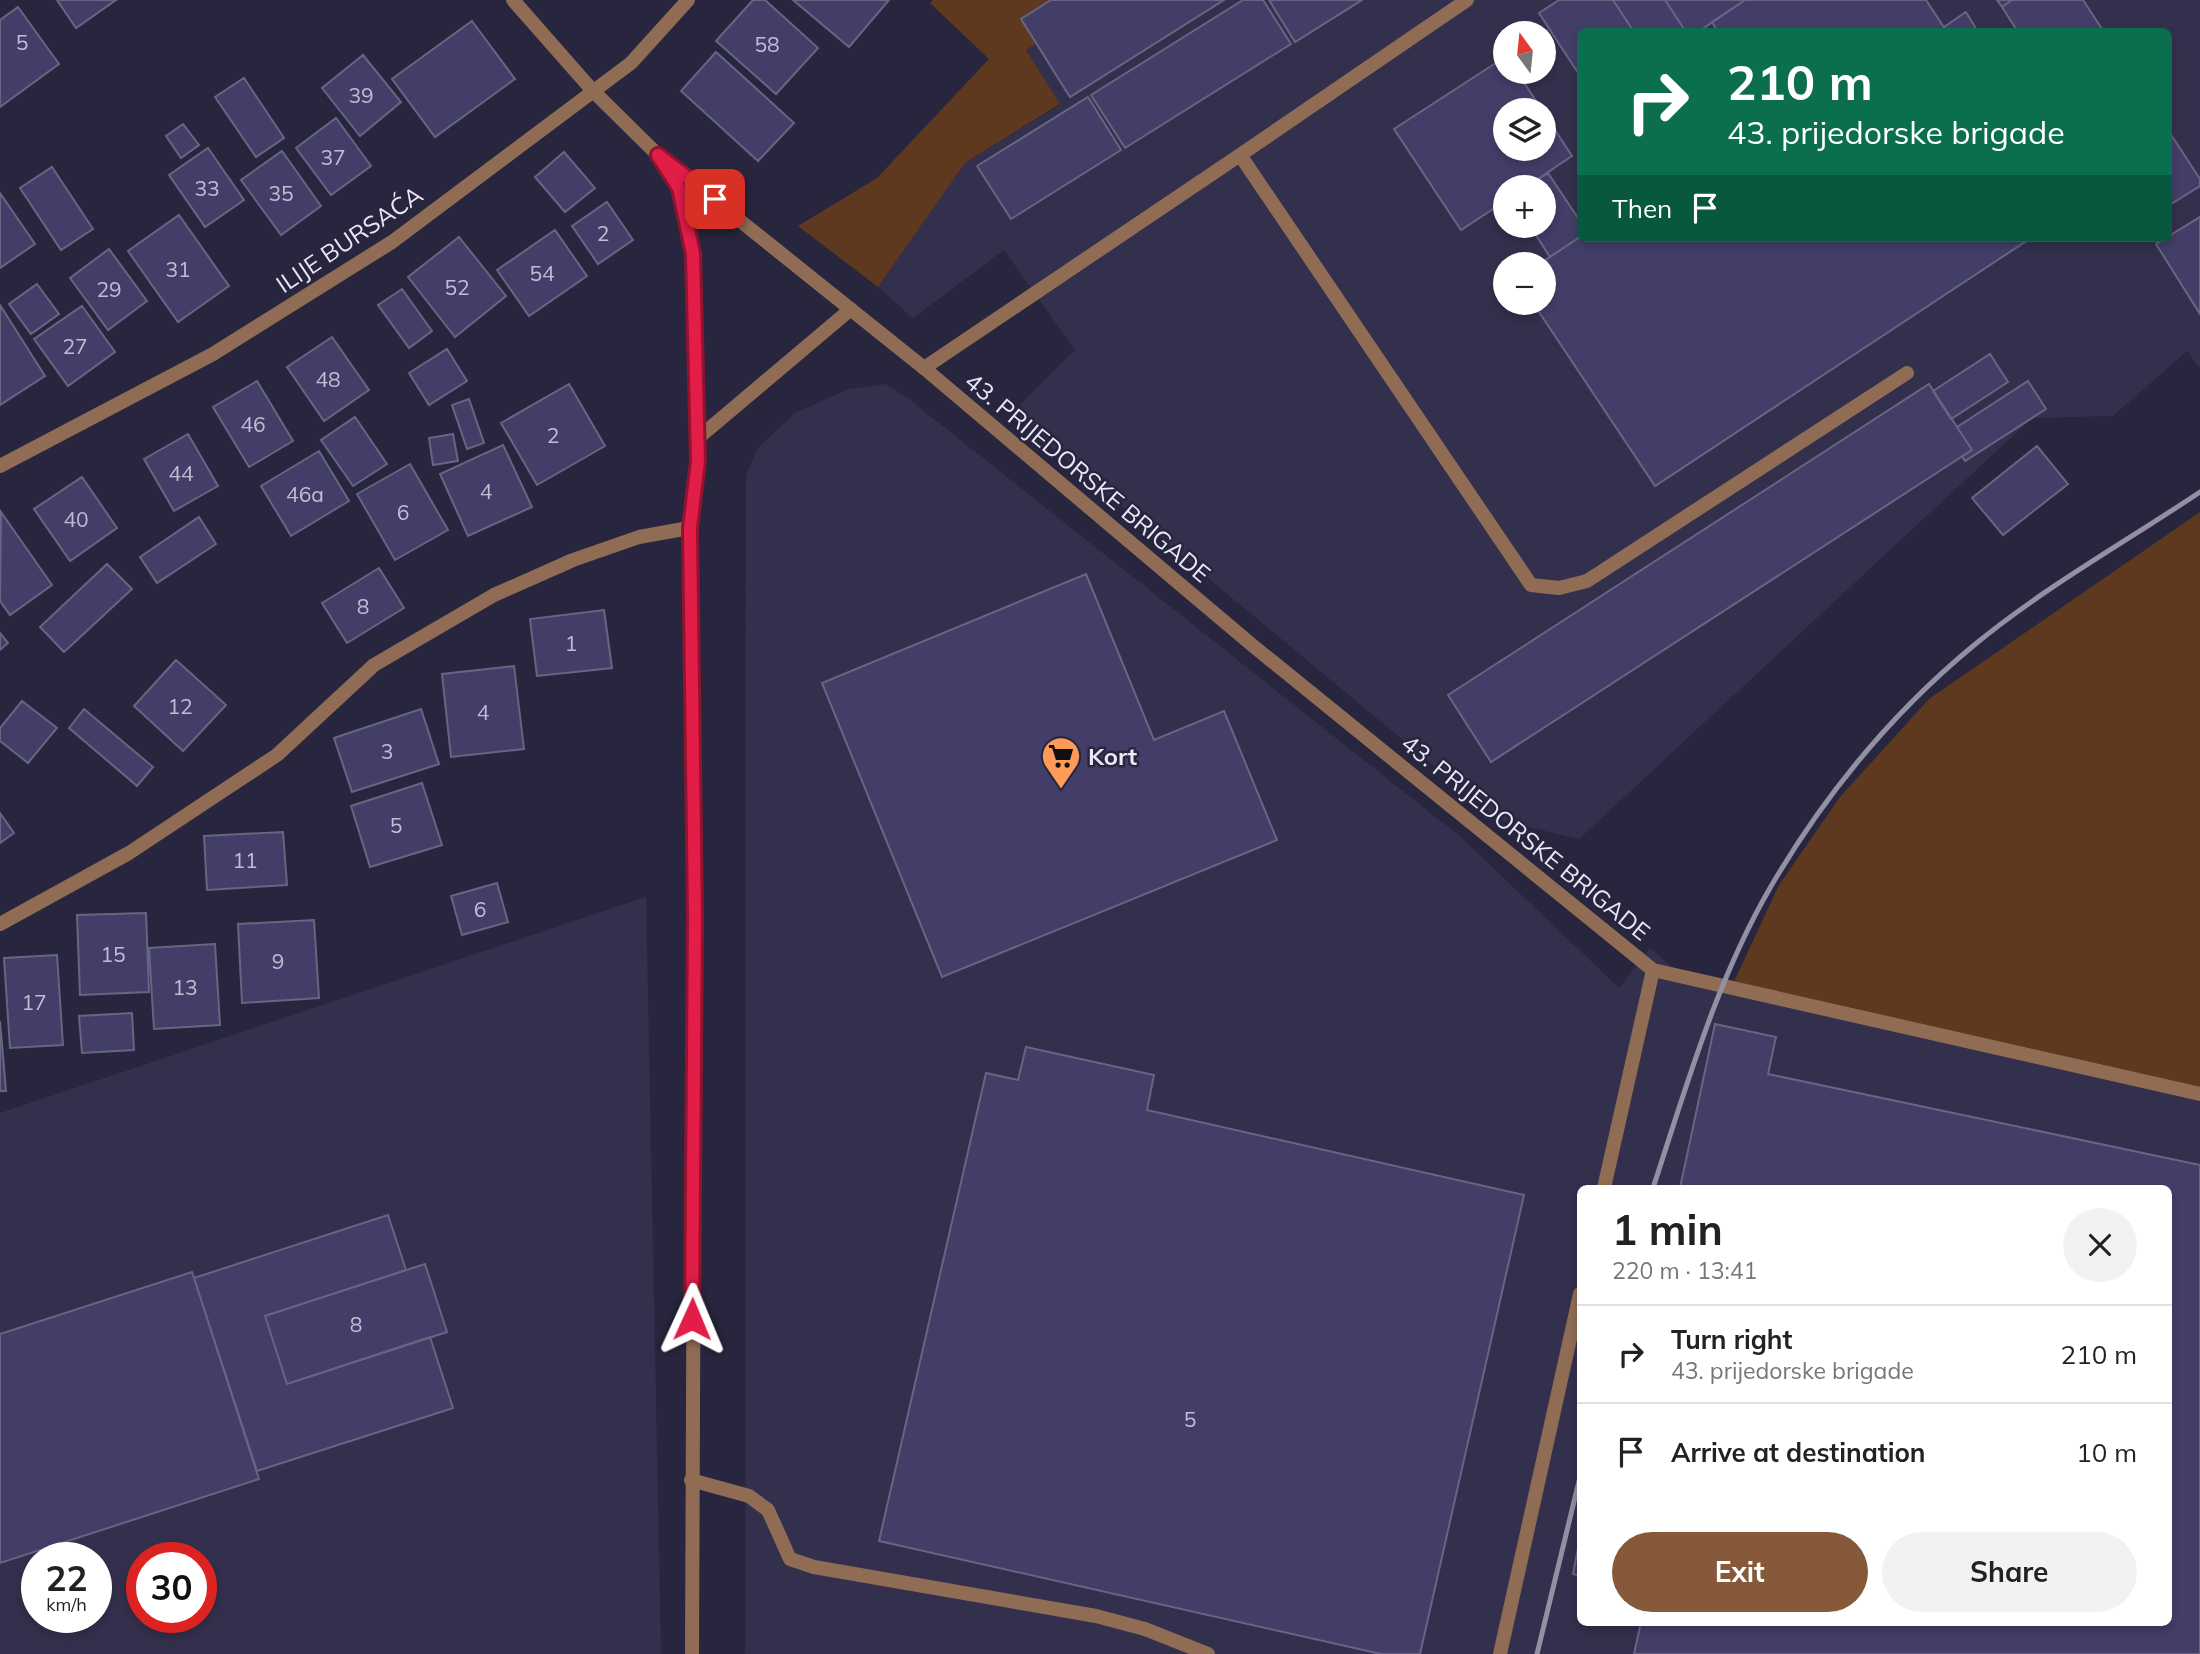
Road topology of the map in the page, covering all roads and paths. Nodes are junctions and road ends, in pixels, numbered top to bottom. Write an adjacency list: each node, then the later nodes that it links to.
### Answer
1 (513, 0): 4 (street, 43. PRIJEDORSKE BRIGADE)
2 (688, 0): 4 (street, ILIJE BURSAĆA)
3 (1467, 0): 6 (street)
4 (593, 91): 5 (street, 43. PRIJEDORSKE BRIGADE); 11 (street, ILIJE BURSAĆA)
5 (658, 155): 7 (street, 43. PRIJEDORSKE BRIGADE); 10 (street)
6 (1240, 155): 8 (street); 9 (street)
7 (851, 309): 8 (street, 43. PRIJEDORSKE BRIGADE); 10 (street)
8 (924, 368): 14 (street, 43. PRIJEDORSKE BRIGADE)
9 (1907, 373)
10 (697, 439): 12 (street)
11 (0, 466)
12 (690, 528): 13 (street); 18 (street)
13 (0, 924)
14 (1653, 970): 15 (street); 16 (street)
15 (2200, 1094)
16 (1605, 1185)
17 (1577, 1308): 21 (street)
18 (691, 1480): 19 (street); 20 (street)
19 (692, 1654)
20 (1208, 1654)
21 (1500, 1654)

